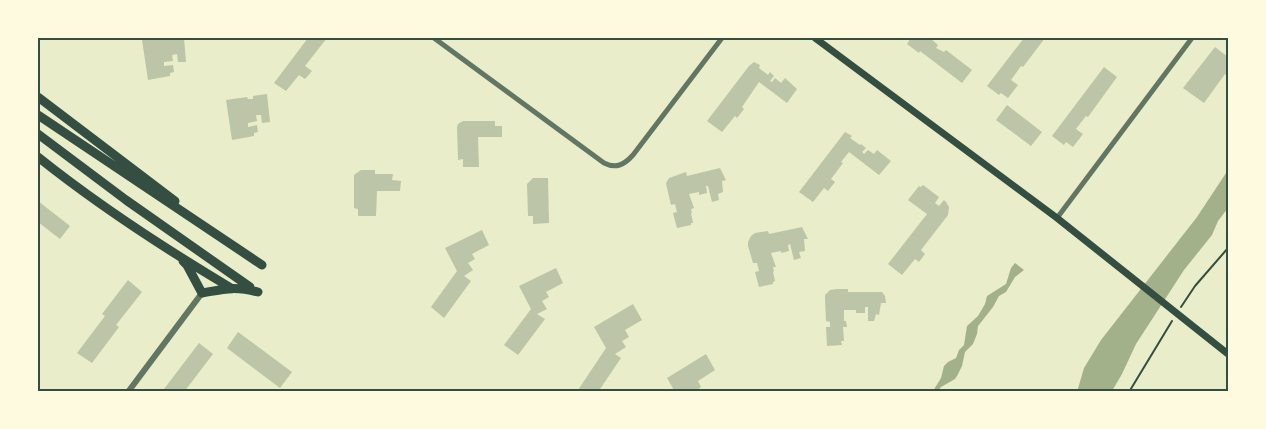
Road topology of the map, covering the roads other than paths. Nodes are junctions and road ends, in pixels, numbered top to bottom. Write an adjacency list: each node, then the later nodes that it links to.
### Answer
1 (434, 38): 2 (street)
2 (722, 38)
3 (815, 38): 9 (main road)
4 (1192, 38): 9 (street)
5 (38, 97): 10 (highway)
6 (38, 115): 10 (highway)
7 (38, 134): 13 (highway)
8 (38, 157): 11 (highway)
9 (1057, 218): 17 (main road)
10 (210, 230): 12 (highway)
11 (175, 254): 14 (highway); 16 (highway)
12 (262, 265)
13 (250, 286)
14 (231, 288): 15 (highway); 16 (highway)
15 (258, 292)
16 (202, 293): 18 (street)
17 (1228, 354)
18 (128, 392)

